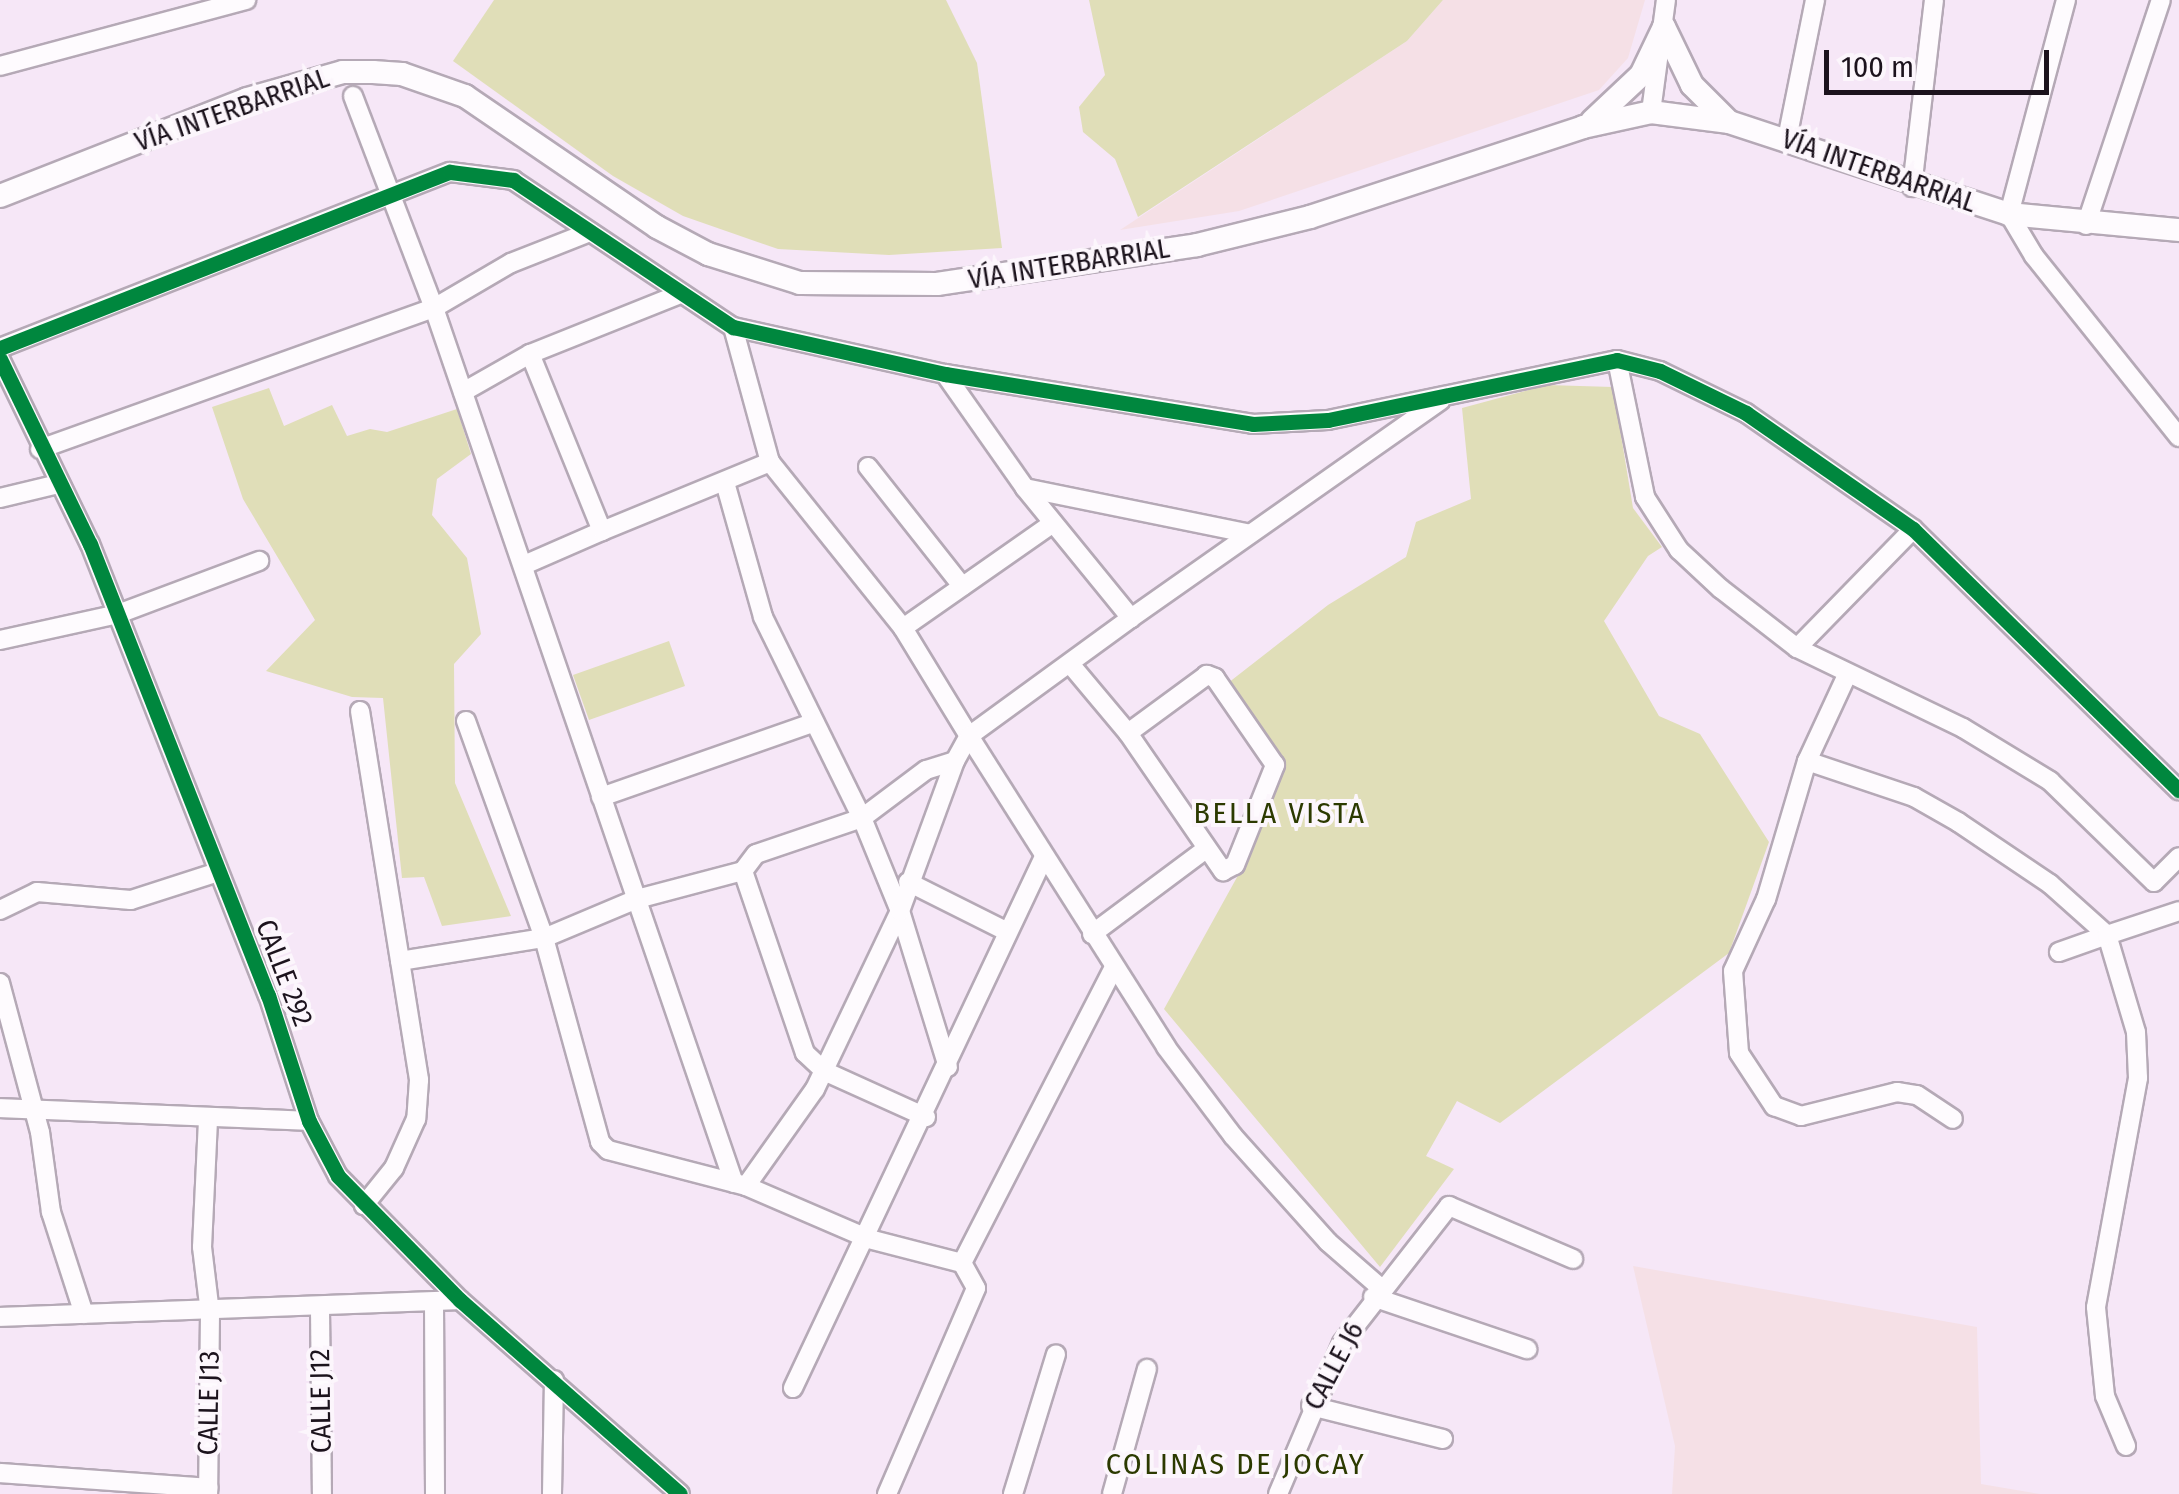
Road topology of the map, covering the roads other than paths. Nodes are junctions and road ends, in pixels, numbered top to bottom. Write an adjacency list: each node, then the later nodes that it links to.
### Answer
1 (246, 0): 8 (street)
2 (1666, 0): 7 (street)
3 (1815, 0): 13 (street)
4 (1934, 0): 14 (street)
5 (2066, 0): 17 (street)
6 (2161, 0): 18 (street)
7 (1664, 26): 10 (street); 11 (main road); 12 (main road)
8 (0, 66)
9 (352, 96): 15 (street)
10 (1651, 112): 11 (main road, VÍA INTERBARRIAL); 12 (main road, VÍA INTERBARRIAL)
11 (1729, 122): 13 (main road, VÍA INTERBARRIAL)
12 (1583, 127): 16 (main road, VÍA INTERBARRIAL)
13 (1787, 139): 14 (main road, VÍA INTERBARRIAL)
14 (1912, 187): 17 (main road, VÍA INTERBARRIAL)
15 (391, 191): 20 (street); 22 (street); 24 (street)
16 (0, 196)
17 (2009, 214): 18 (main road, VÍA INTERBARRIAL); 31 (street)
18 (2086, 225): 19 (main road, VÍA INTERBARRIAL)
19 (2179, 230)
20 (590, 232): 21 (street); 22 (street)
21 (680, 294): 23 (street); 25 (street)
22 (434, 308): 29 (street); 32 (street)
23 (733, 327): 28 (street); 33 (street)
24 (0, 348)
25 (530, 354): 29 (street); 41 (street)
26 (0, 359): 32 (street, CALLE 292)
27 (1617, 360): 30 (street); 40 (street); 50 (street)
28 (944, 374): 30 (street); 37 (street)
29 (464, 392): 44 (street)
30 (1446, 398): 42 (street)
31 (2179, 437)
32 (40, 449): 35 (street, CALLE 292)
33 (770, 462): 36 (street); 48 (street)
34 (868, 466): 45 (street)
35 (58, 484): 38 (street); 46 (street, CALLE 292)
36 (726, 486): 41 (street); 55 (street)
37 (1025, 488): 39 (street); 42 (street)
38 (0, 498)
39 (1053, 523): 45 (street); 47 (street)
40 (1913, 529): 50 (street); 60 (street)
41 (602, 531): 44 (street)
42 (1247, 532): 47 (street)
43 (259, 561): 46 (street)
44 (524, 565): 61 (street)
45 (962, 586): 48 (street)
46 (118, 614): 49 (street); 67 (street, CALLE 292)
47 (1131, 618): 51 (street)
48 (903, 628): 57 (street)
49 (0, 640)
50 (1797, 648): 52 (street)
51 (1071, 665): 56 (street); 57 (street)
52 (1847, 675): 59 (street); 69 (street)
53 (360, 711): 79 (street)
54 (466, 720): 77 (street)
55 (812, 723): 61 (street); 62 (street)
56 (1128, 733): 63 (street); 63 (street)
57 (969, 736): 58 (street); 65 (street)
58 (955, 761): 62 (street); 68 (street)
59 (1807, 761): 76 (street); 87 (street)
60 (2179, 790)
61 (602, 797): 70 (street)
62 (862, 818): 66 (street); 72 (street)
63 (1206, 849): 75 (street)
64 (2179, 857): 69 (street)
65 (1043, 859): 74 (street); 75 (street)
66 (743, 871): 70 (street); 83 (street)
67 (218, 872): 71 (street); 89 (street, CALLE 292)
68 (908, 882): 72 (street); 74 (street)
69 (2154, 882): 73 (street)
70 (636, 898): 77 (street); 90 (street)
71 (0, 910)
72 (900, 911): 82 (street); 83 (street)
73 (2178, 911): 76 (street)
74 (1006, 931): 82 (street)
75 (1092, 934): 80 (street)
76 (2107, 935): 78 (street); 109 (street)
77 (544, 938): 79 (street); 90 (street)
78 (2058, 952)
79 (400, 961): 91 (street)
80 (1113, 970): 94 (street); 95 (street)
81 (0, 983): 85 (street)
82 (948, 1067): 86 (street)
83 (824, 1070): 86 (street); 90 (street)
84 (0, 1108): 85 (street)
85 (34, 1113): 88 (street); 100 (street)
86 (926, 1116): 92 (street)
87 (1953, 1119)
88 (208, 1120): 89 (street); 99 (street, CALLE J13)
89 (309, 1121): 91 (street, CALLE 292)
90 (740, 1185): 92 (street)
91 (364, 1205): 96 (street, CALLE 292)
92 (869, 1239): 94 (street); 106 (street)
93 (1573, 1258): 95 (street, CALLE J6)
94 (962, 1263): 116 (street)
95 (1377, 1292): 102 (street); 107 (street, CALLE J6)
96 (460, 1300): 97 (street); 105 (street, CALLE 292)
97 (434, 1302): 98 (street); 114 (street)
98 (320, 1309): 99 (street); 113 (street, CALLE J12)
99 (210, 1313): 100 (street); 112 (street, CALLE J13)
100 (84, 1314): 101 (street)
101 (0, 1317)
102 (1527, 1349)
103 (1056, 1354): 117 (street)
104 (1147, 1369): 118 (street)
105 (554, 1380): 111 (street, CALLE 292); 115 (street)
106 (794, 1388)
107 (1311, 1406): 108 (street); 119 (street, CALLE J6)
108 (1442, 1439)
109 (2126, 1446)
110 (0, 1473): 112 (street)
111 (671, 1490)
112 (208, 1491)
113 (322, 1494)
114 (435, 1494)
115 (552, 1494)
116 (887, 1494)
117 (1012, 1494)
118 (1112, 1494)
119 (1278, 1494)

